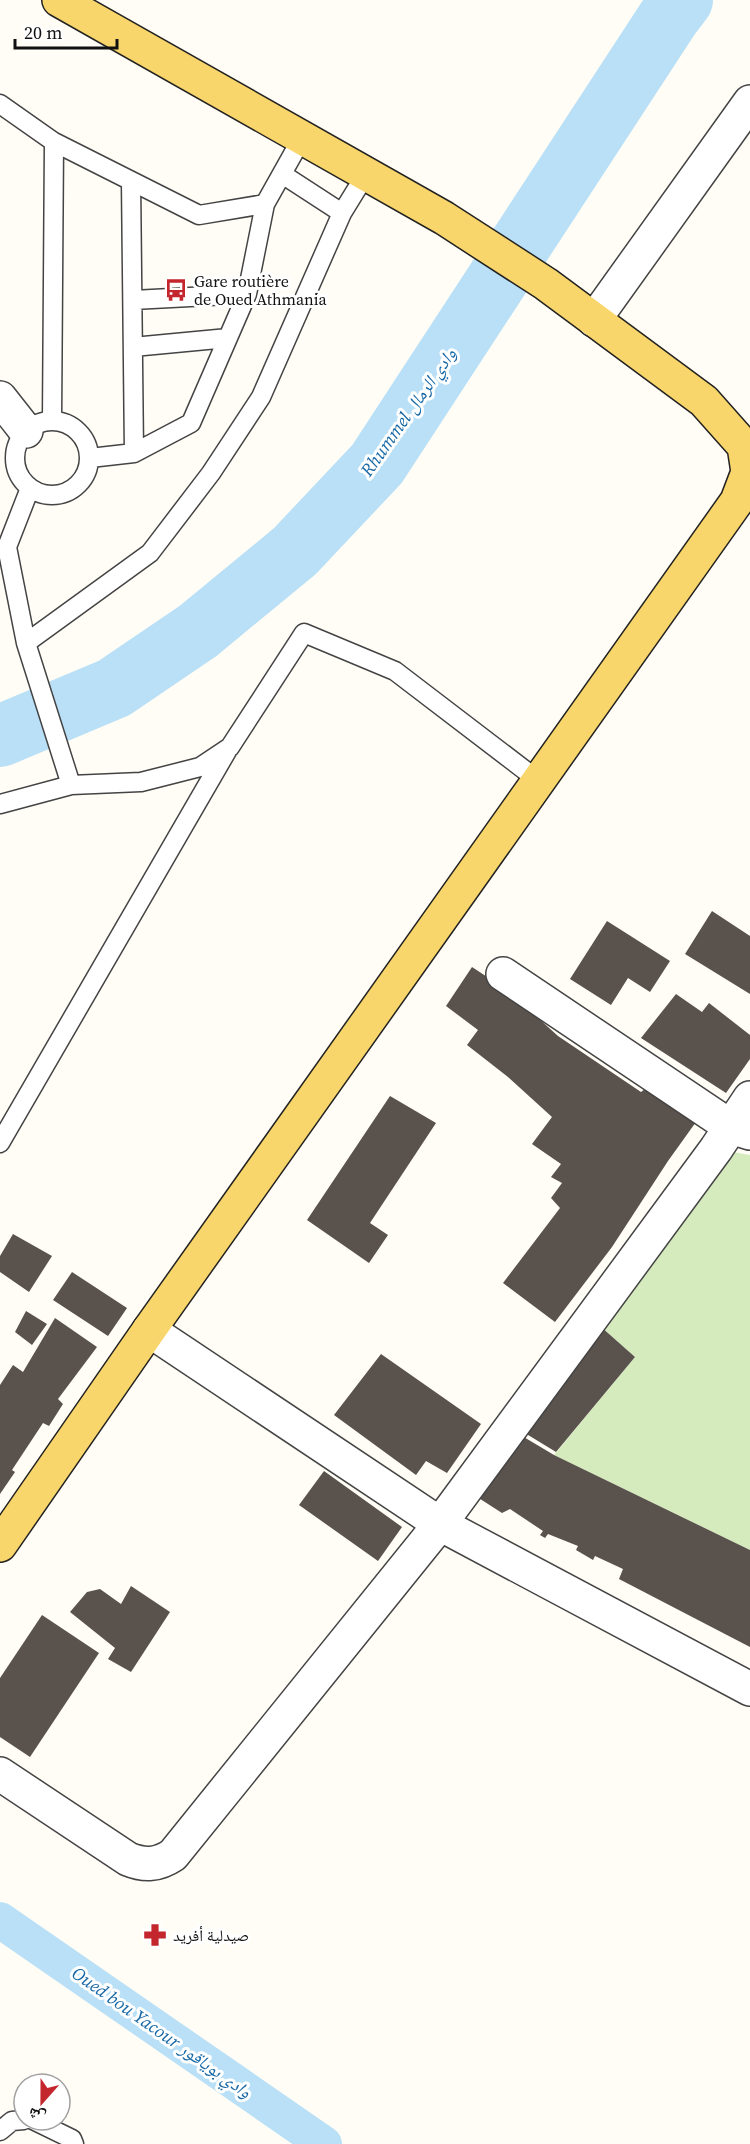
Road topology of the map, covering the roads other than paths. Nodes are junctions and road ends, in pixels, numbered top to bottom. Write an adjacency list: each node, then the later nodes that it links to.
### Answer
1 (59, 0): 4 (main road)
2 (750, 102): 13 (street)
3 (0, 104): 5 (lane)
4 (302, 138): 6 (lane); 7 (main road)
5 (54, 142): 8 (lane); 17 (lane)
6 (282, 174): 9 (lane); 10 (lane)
7 (366, 174): 10 (lane); 13 (main road)
8 (131, 181): 9 (lane); 12 (lane)
9 (265, 204): 11 (lane)
10 (342, 213): 22 (lane)
11 (247, 294): 12 (lane); 14 (lane)
12 (133, 300): 15 (lane)
13 (594, 320): 21 (main road)
14 (228, 338): 15 (lane); 18 (lane)
15 (133, 347): 18 (lane)
16 (0, 398): 17 (street)
17 (39, 426): 19 (lane); 20 (lane)
18 (134, 453): 19 (lane)
19 (90, 458): 20 (lane)
20 (30, 488): 22 (lane)
21 (743, 490): 24 (main road)
22 (26, 643): 25 (lane)
23 (230, 747): 24 (lane); 25 (lane); 30 (lane)
24 (538, 781): 31 (main road)
25 (71, 785): 26 (lane)
26 (0, 804)
27 (503, 974): 29 (street)
28 (750, 1098): 29 (street)
29 (740, 1130): 32 (street)
30 (0, 1143)
31 (149, 1330): 32 (street); 33 (main road)
32 (440, 1524): 34 (street); 35 (street)
33 (0, 1545)
34 (750, 1689)
35 (0, 1773)
36 (12, 2121): 37 (lane)
37 (0, 2131)
38 (58, 2132): 39 (lane)
39 (74, 2144)

